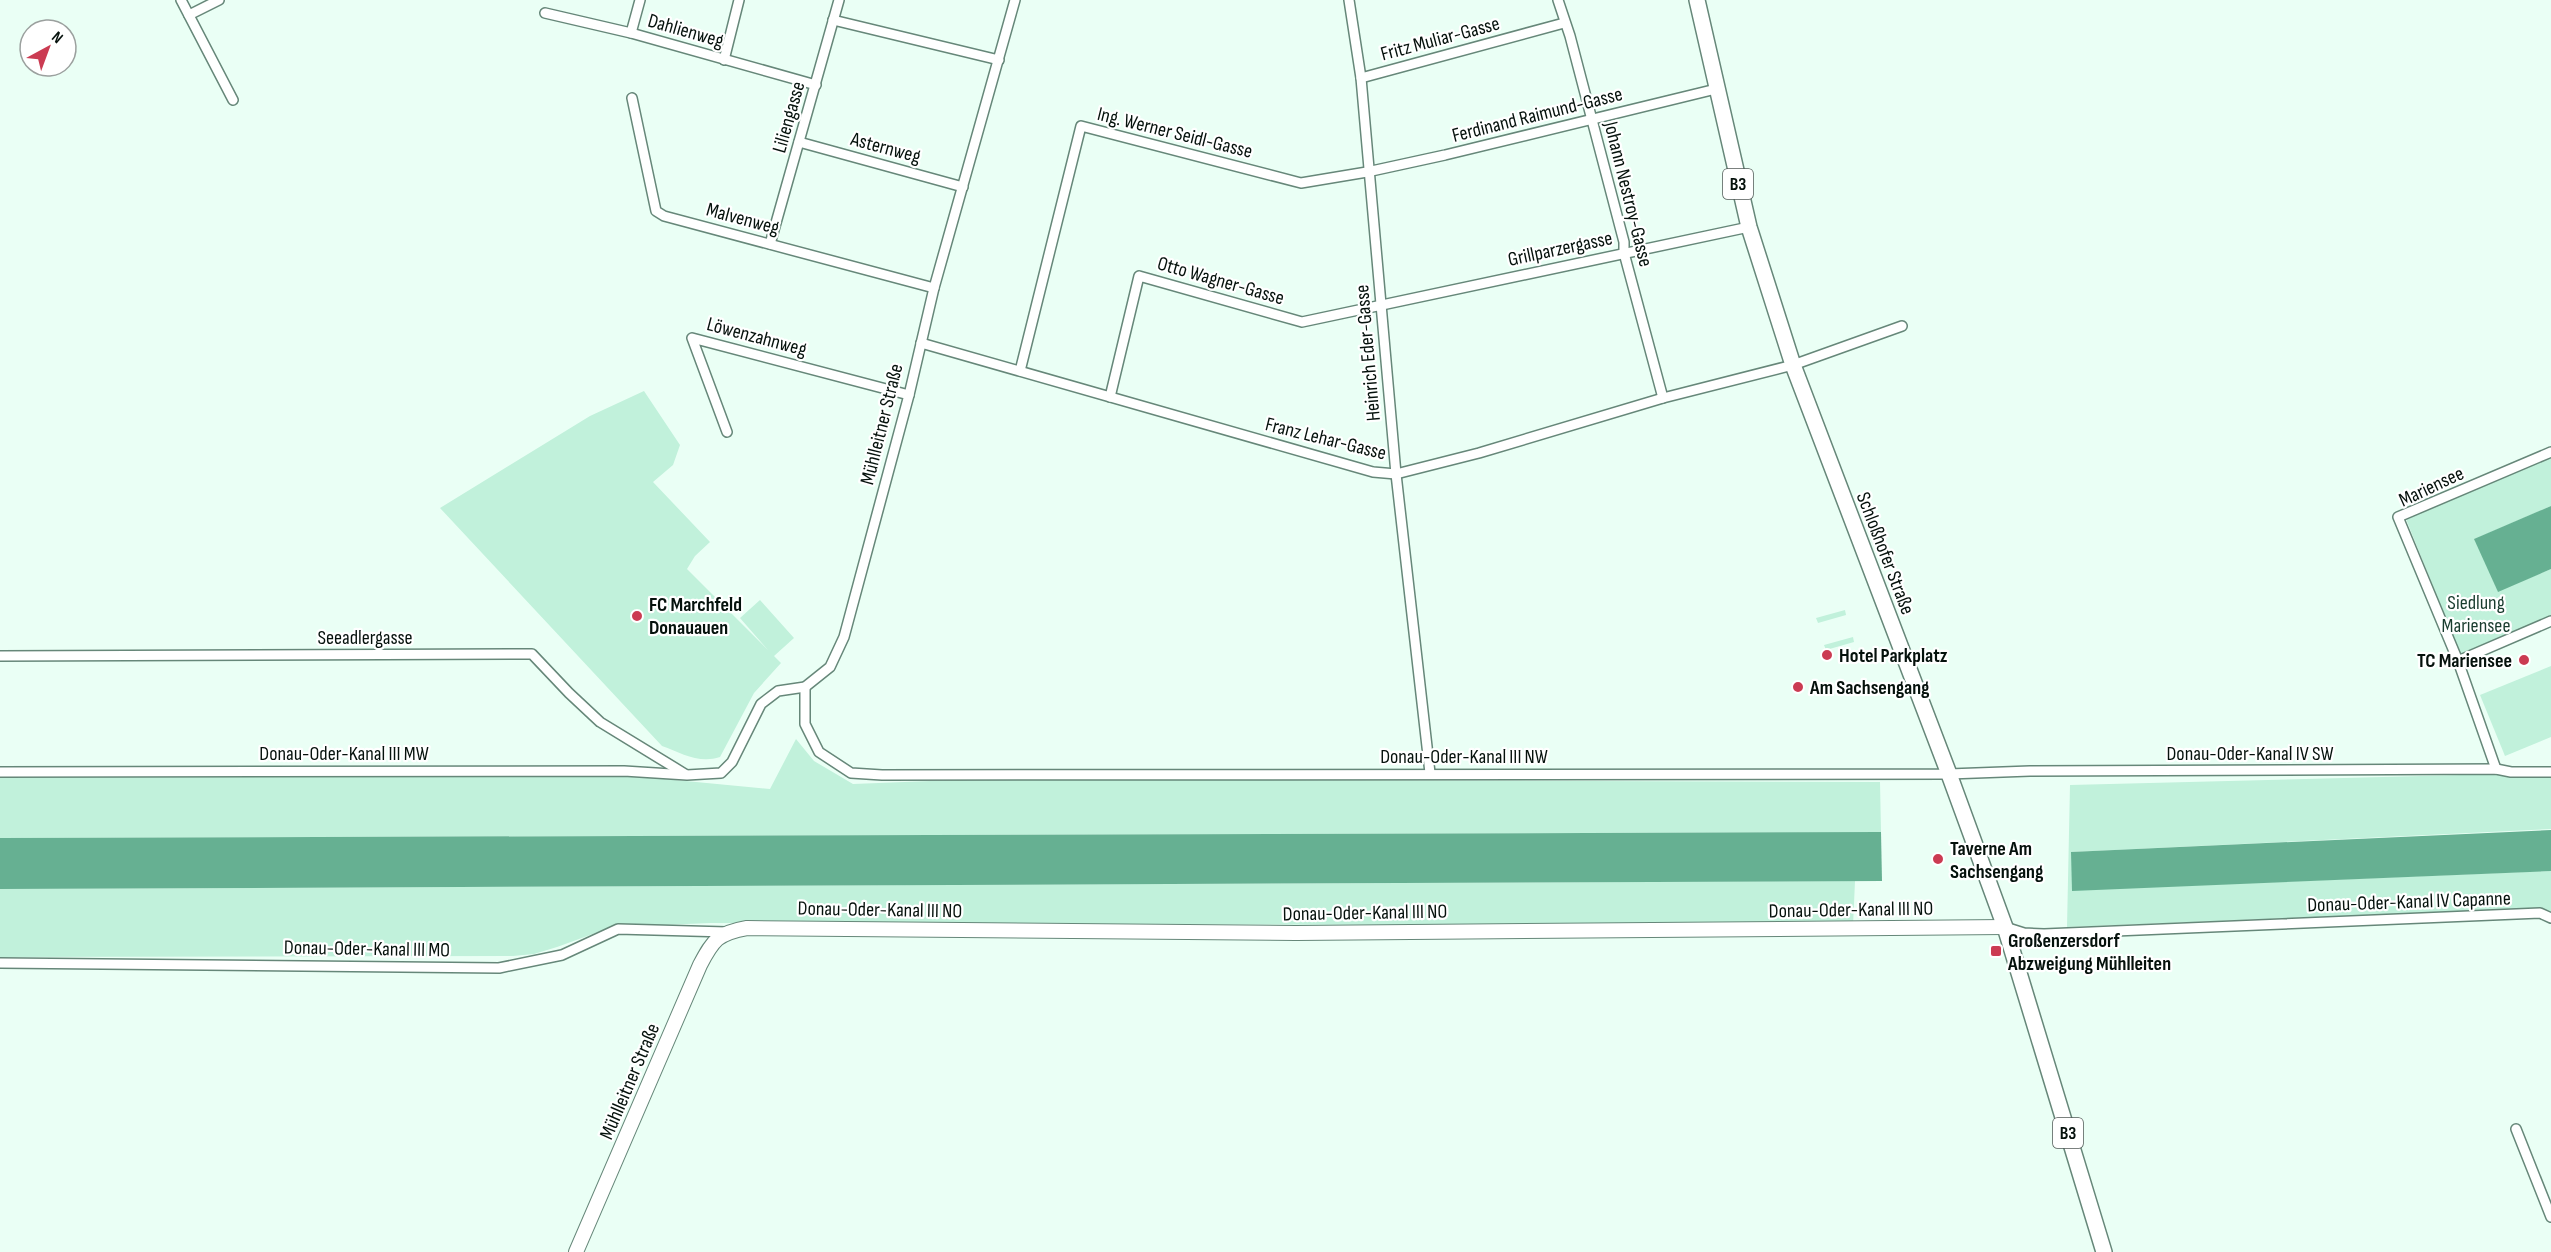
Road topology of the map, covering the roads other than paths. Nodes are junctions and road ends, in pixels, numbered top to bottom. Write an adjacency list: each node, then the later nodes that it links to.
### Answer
1 (181, 0): 11 (street)
2 (219, 0): 11 (street)
3 (640, 0): 14 (street)
4 (739, 0): 15 (street)
5 (839, 0): 12 (street, Liliengasse)
6 (1015, 0): 16 (street, Mühlleitner Straße)
7 (1349, 0): 17 (street, Heinrich Eder-Gasse)
8 (1558, 0): 13 (street, Johann Nestroy-Gasse)
9 (1697, 0): 19 (main road, Schloßhofer Straße / B3)
10 (545, 13): 14 (street, Dahlienweg)
11 (189, 15): 21 (street)
12 (833, 20): 16 (street); 18 (street, Liliengasse)
13 (1564, 23): 17 (street, Fritz Muliar-Gasse); 22 (street, Johann Nestroy-Gasse)
14 (631, 33): 15 (street, Dahlienweg)
15 (724, 60): 18 (street, Dahlienweg)
16 (999, 60): 25 (street, Mühlleitner Straße)
17 (1361, 78): 24 (street, Heinrich Eder-Gasse)
18 (816, 85): 23 (street, Liliengasse)
19 (1716, 89): 22 (street, Ferdinand Raimund-Gasse); 26 (main road, Schloßhofer Straße / B3)
20 (632, 98): 27 (street, Malvenweg)
21 (233, 100)
22 (1592, 119): 24 (street, Ferdinand Raimund-Gasse); 28 (street, Johann Nestroy-Gasse)
23 (800, 142): 25 (street, Asternweg); 27 (street, Liliengasse)
24 (1367, 172): 30 (street, Heinrich Eder-Gasse); 34 (street, Ing. Werner Seidl-Gasse)
25 (963, 187): 29 (street, Mühlleitner Straße)
26 (1749, 227): 28 (street, Grillparzergasse); 33 (main road, Schloßhofer Straße / B3)
27 (770, 244): 29 (street, Malvenweg)
28 (1624, 253): 30 (street, Grillparzergasse); 37 (street, Johann Nestroy-Gasse)
29 (934, 288): 32 (street, Mühlleitner Straße)
30 (1380, 306): 36 (street, Otto Wagner-Gasse); 40 (street, Heinrich Eder-Gasse)
31 (1902, 326): 33 (street, Franz Lehar-Gasse)
32 (921, 342): 34 (street, Franz Lehar-Gasse); 35 (street, Mühlleitner Straße)
33 (1792, 365): 37 (street, Franz Lehar-Gasse); 49 (main road, Schloßhofer Straße / B3)
34 (1020, 371): 36 (street, Franz Lehar-Gasse)
35 (909, 395): 38 (street, Löwenzahnweg); 44 (street, Mühlleitner Straße)
36 (1110, 397): 40 (street, Franz Lehar-Gasse)
37 (1663, 398): 40 (street, Franz Lehar-Gasse)
38 (728, 432)
39 (2551, 452): 43 (street, Mariensee)
40 (1396, 474): 48 (street, Heinrich Eder-Gasse)
41 (2551, 621): 43 (street)
42 (0, 656): 50 (street, Seeadlergasse)
43 (2458, 661): 45 (street, Mariensee)
44 (805, 687): 48 (street, Donau-Oder-Kanal III NW); 50 (street, Mühlleitner Straße)
45 (2496, 770): 47 (street, Donau-Oder-Kanal IV SW); 49 (street, Donau-Oder-Kanal IV SW)
46 (0, 772): 50 (street, Donau-Oder-Kanal III MW)
47 (2551, 772)
48 (1430, 773): 49 (street, Donau-Oder-Kanal III NW)
49 (1949, 774): 52 (main road, Schloßhofer Straße / B3)
50 (687, 775)
51 (2551, 918): 52 (street, Donau-Oder-Kanal IV Capanne)
52 (2004, 927): 53 (street, Donau-Oder-Kanal III NO); 58 (main road, Schloßhofer Straße / B3)
53 (727, 932): 54 (street, Donau-Oder-Kanal III MO); 57 (street, Mühlleitner Straße)
54 (0, 963)
55 (2516, 1129): 56 (street)
56 (2551, 1217)
57 (576, 1252)
58 (2104, 1252)

